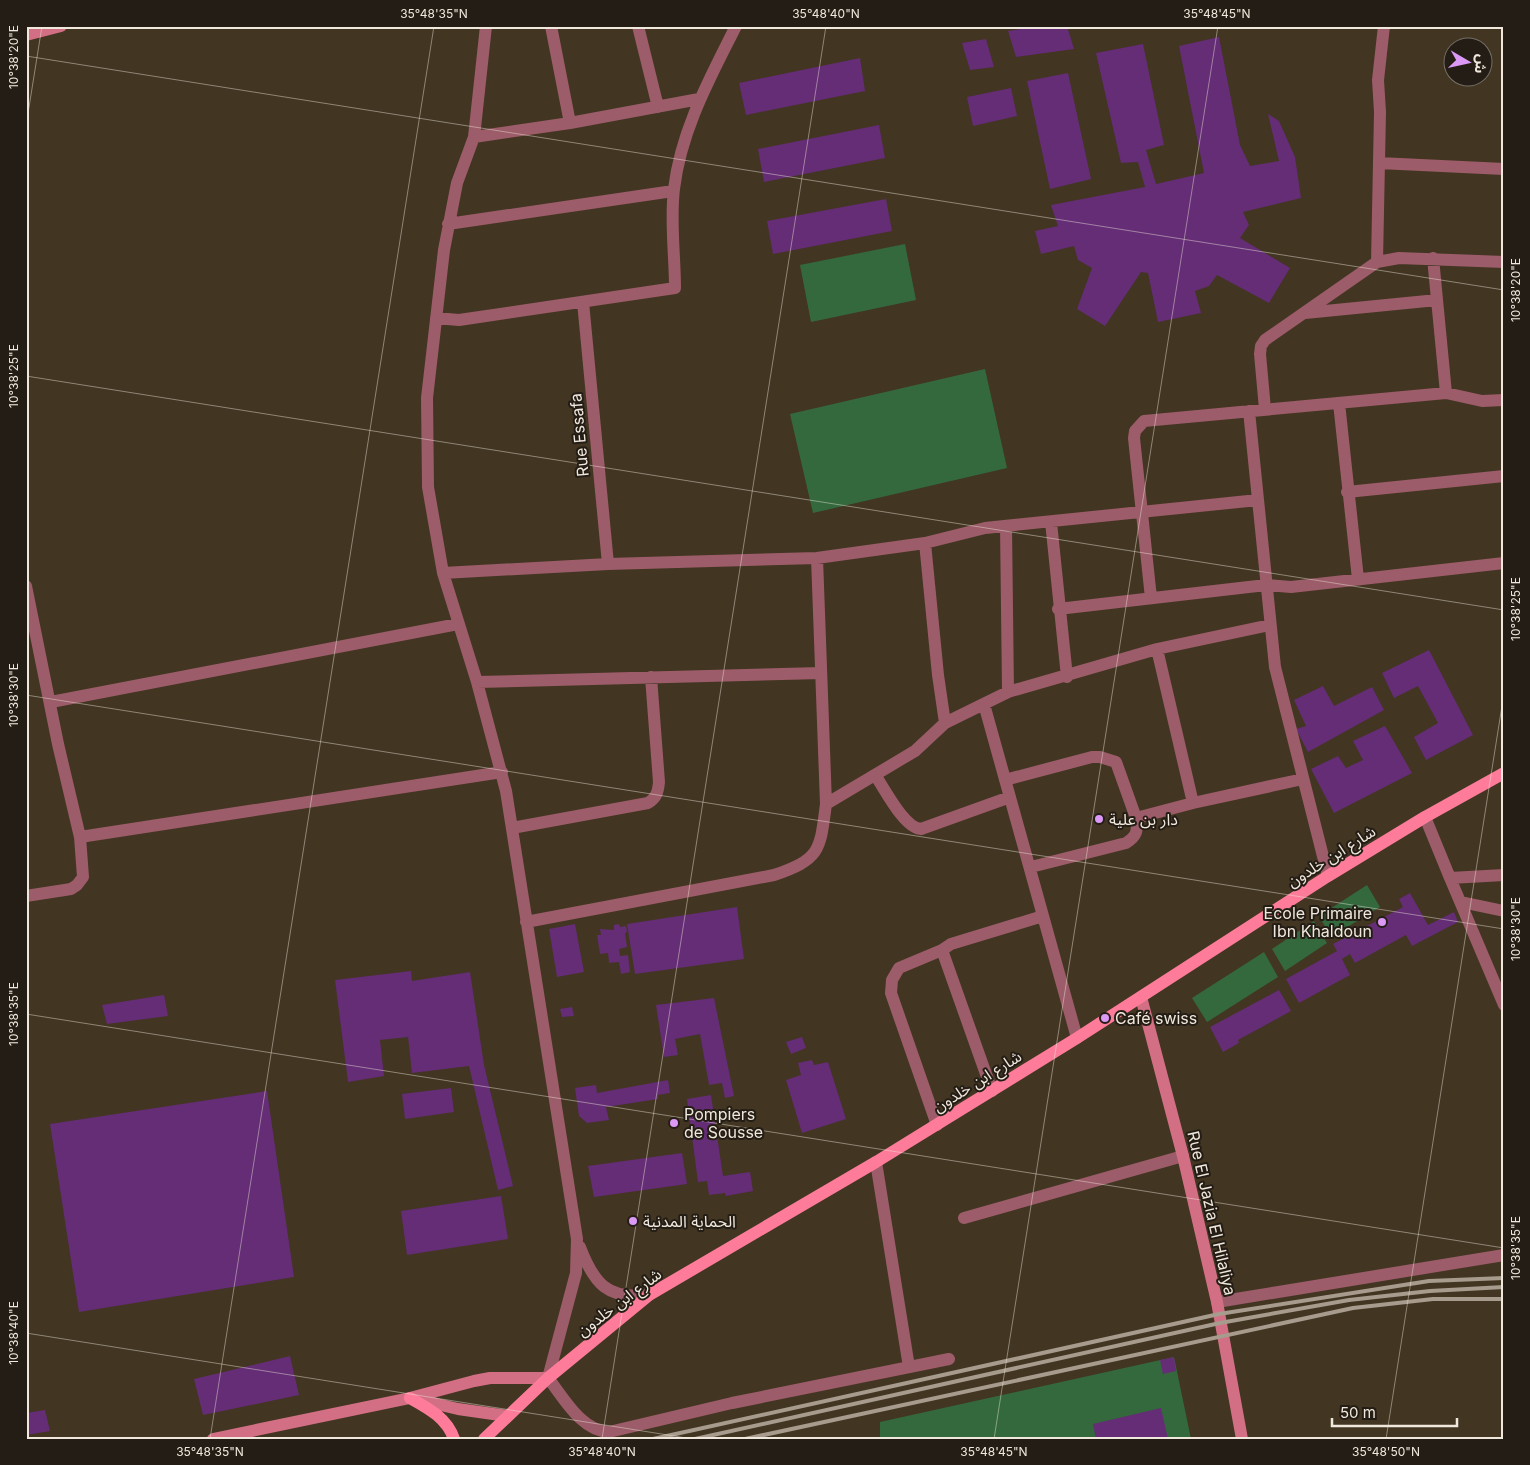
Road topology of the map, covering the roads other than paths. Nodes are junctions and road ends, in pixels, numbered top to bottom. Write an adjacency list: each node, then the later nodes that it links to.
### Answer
1 (61, 26): 7 (street)
2 (486, 26): 11 (street)
3 (550, 26): 10 (street)
4 (638, 26): 9 (street)
5 (736, 26): 8 (street)
6 (1384, 26): 12 (street)
7 (26, 35)
8 (699, 98): 9 (street); 14 (street)
9 (658, 106): 10 (street)
10 (570, 123): 11 (street)
11 (474, 137): 15 (street)
12 (1379, 163): 13 (street); 17 (street)
13 (1504, 169)
14 (674, 191): 15 (street); 20 (street)
15 (448, 224): 22 (street)
16 (1433, 258): 17 (street); 18 (street); 19 (street)
17 (1378, 262): 21 (street)
18 (1504, 262)
19 (1437, 300): 21 (street); 23 (street)
20 (583, 302): 22 (street); 37 (street, Rue Essafa)
21 (1303, 313): 26 (street)
22 (436, 318): 38 (street)
23 (1446, 393): 24 (street); 25 (street)
24 (1504, 400)
25 (1339, 403): 26 (street); 29 (street)
26 (1265, 409): 27 (street)
27 (1249, 411): 30 (street); 31 (street)
28 (1504, 476): 29 (street)
29 (1347, 492): 39 (street)
30 (1258, 500): 31 (street); 40 (street)
31 (1141, 512): 32 (street); 42 (street)
32 (1050, 522): 33 (street); 43 (street)
33 (1006, 526): 34 (street); 51 (street)
34 (925, 543): 35 (street); 54 (street)
35 (817, 558): 37 (street); 47 (street)
36 (1504, 563): 39 (street)
37 (608, 564): 38 (street)
38 (442, 573): 44 (street)
39 (1358, 579): 40 (street)
40 (1266, 585): 42 (street); 45 (street)
41 (27, 593): 52 (street)
42 (1151, 598): 43 (street)
43 (1058, 609): 49 (street)
44 (458, 624): 50 (street); 52 (street)
45 (1270, 625): 46 (street); 58 (street)
46 (1157, 650): 49 (street); 61 (street)
47 (821, 673): 48 (street); 62 (street)
48 (651, 677): 50 (street); 65 (street)
49 (1067, 677): 51 (street)
50 (477, 682): 55 (street)
51 (1008, 692): 53 (street)
52 (51, 702): 66 (street)
53 (984, 704): 54 (street); 59 (street)
54 (946, 724): 57 (street)
55 (502, 772): 65 (street); 66 (street)
56 (1504, 773): 63 (main road, شارع ابن خلدون)
57 (875, 775): 60 (street); 62 (street)
58 (1303, 778): 61 (street); 69 (street)
59 (1005, 780): 60 (street); 64 (street)
60 (1010, 797): 67 (street)
61 (1193, 803): 64 (street)
62 (826, 804): 75 (street)
63 (1425, 817): 69 (main road, شارع ابن خلدون); 70 (street)
64 (1136, 818): 67 (street)
65 (512, 828): 75 (street)
66 (80, 837): 71 (street)
67 (1031, 867): 74 (street)
68 (1504, 875): 70 (street)
69 (1328, 876): 77 (main road, شارع ابن خلدون)
70 (1450, 878): 72 (street)
71 (26, 896)
72 (1461, 902): 73 (street); 78 (street)
73 (1504, 911)
74 (1043, 916): 76 (street); 79 (street)
75 (526, 922): 85 (street)
76 (942, 950): 80 (street); 81 (street)
77 (1140, 997): 79 (main road, شارع ابن خلدون); 82 (street, Rue El Jazia El Hilaliya)
78 (1504, 1005)
79 (1077, 1038): 80 (main road, شارع ابن خلدون)
80 (992, 1091): 81 (main road, شارع ابن خلدون)
81 (937, 1125): 83 (main road, شارع ابن خلدون)
82 (1183, 1156): 84 (street); 88 (street, Rue El Jazia El Hilaliya)
83 (876, 1162): 87 (main road, شارع ابن خلدون); 90 (street)
84 (964, 1218)
85 (577, 1239): 87 (street); 91 (street)
86 (1504, 1256): 88 (street)
87 (649, 1295): 91 (main road, شارع ابن خلدون)
88 (1217, 1302): 97 (street, Rue El Jazia El Hilaliya)
89 (949, 1359): 90 (street)
90 (909, 1367): 91 (street)
91 (548, 1378): 92 (street); 93 (main road, شارع ابن خلدون)
92 (410, 1398): 93 (street); 94 (street); 95 (main road)
93 (507, 1416): 96 (main road, شارع ابن خلدون)
94 (212, 1439)
95 (454, 1439)
96 (484, 1439)
97 (1242, 1439)

